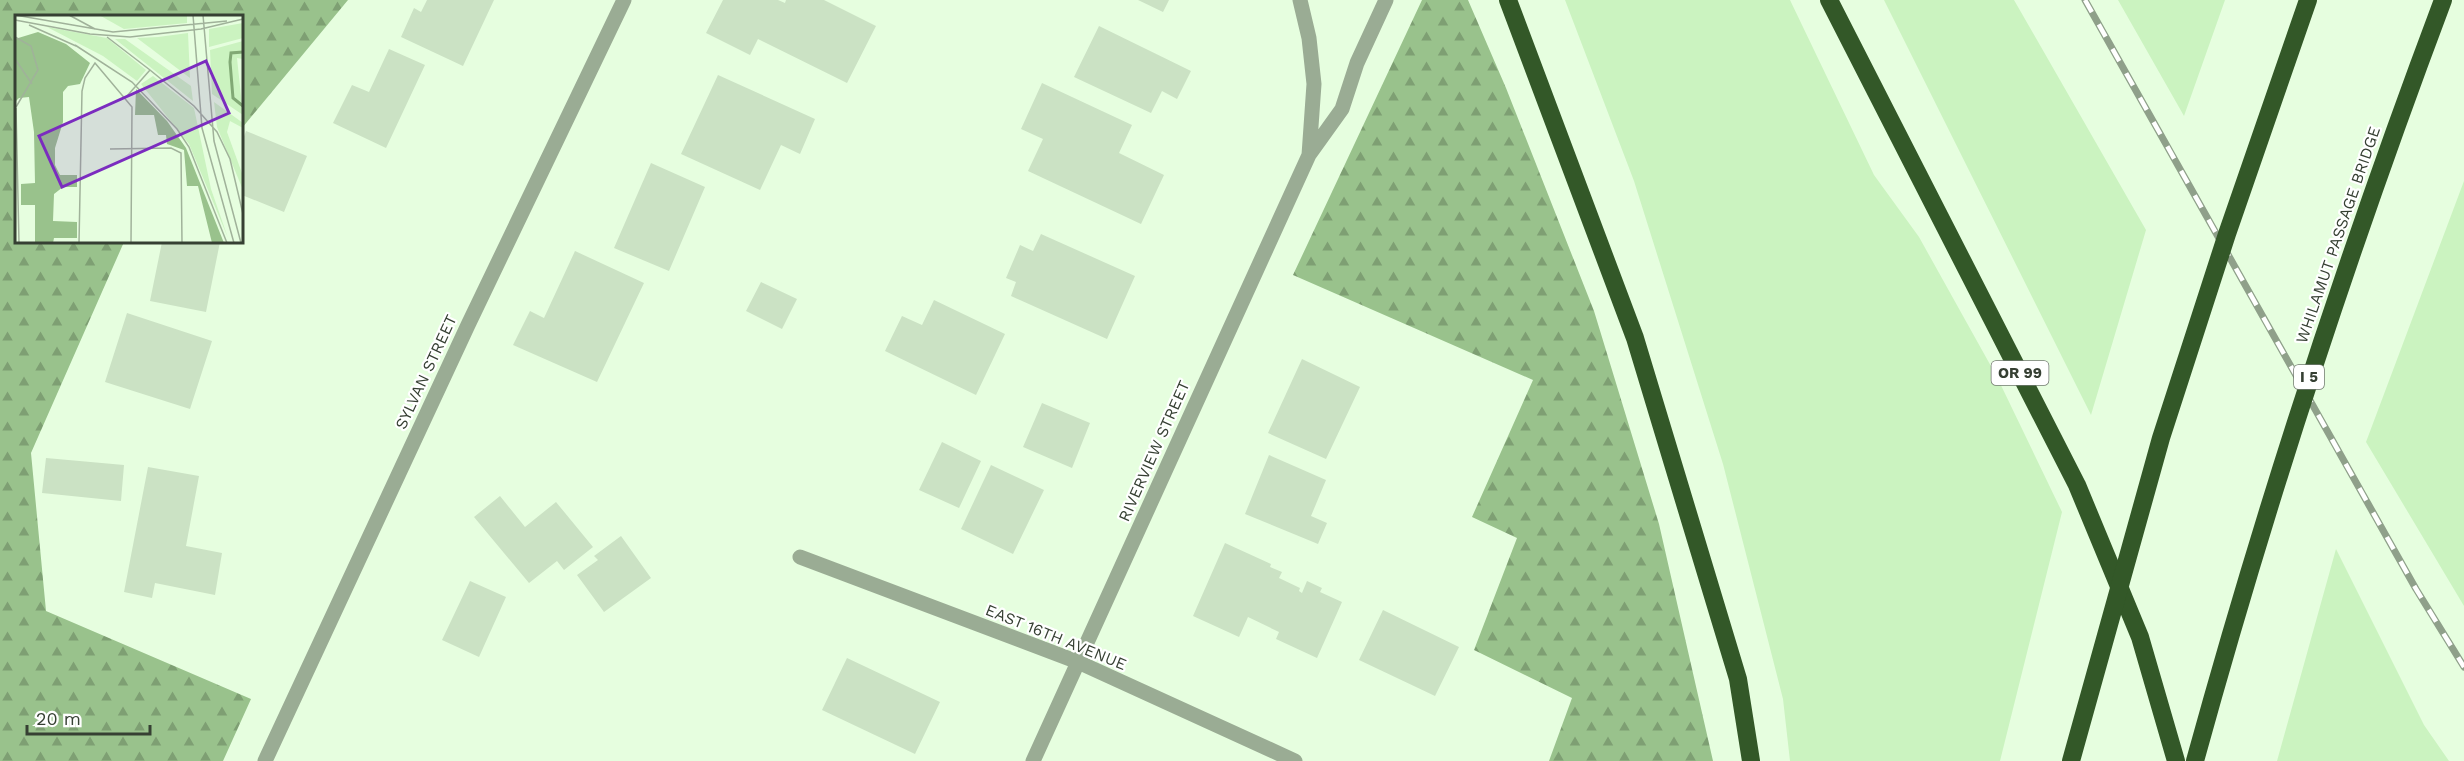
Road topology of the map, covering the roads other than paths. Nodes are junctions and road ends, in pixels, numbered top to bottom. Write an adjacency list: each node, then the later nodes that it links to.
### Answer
1 (624, 0): 11 (street, SYLVAN STREET)
2 (1300, 0): 8 (street, RIVERVIEW STREET)
3 (1386, 0): 8 (street, RIVERVIEW STREET)
4 (1828, 0): 16 (highway, OR 99)
5 (2308, 0): 15 (highway, bridge)
6 (2444, 0): 17 (highway, WHILAMUT PASSAGE BRIDGE / I 5, bridge)
7 (1509, 2): 14 (highway)
8 (1309, 155): 10 (street, RIVERVIEW STREET)
9 (800, 557): 10 (street, EAST 16TH AVENUE)
10 (1078, 663): 12 (street, RIVERVIEW STREET); 13 (street, EAST 16TH AVENUE)
11 (265, 761)
12 (1033, 761)
13 (1295, 761)
14 (1752, 761)
15 (2071, 761)
16 (2176, 761)
17 (2195, 761)

